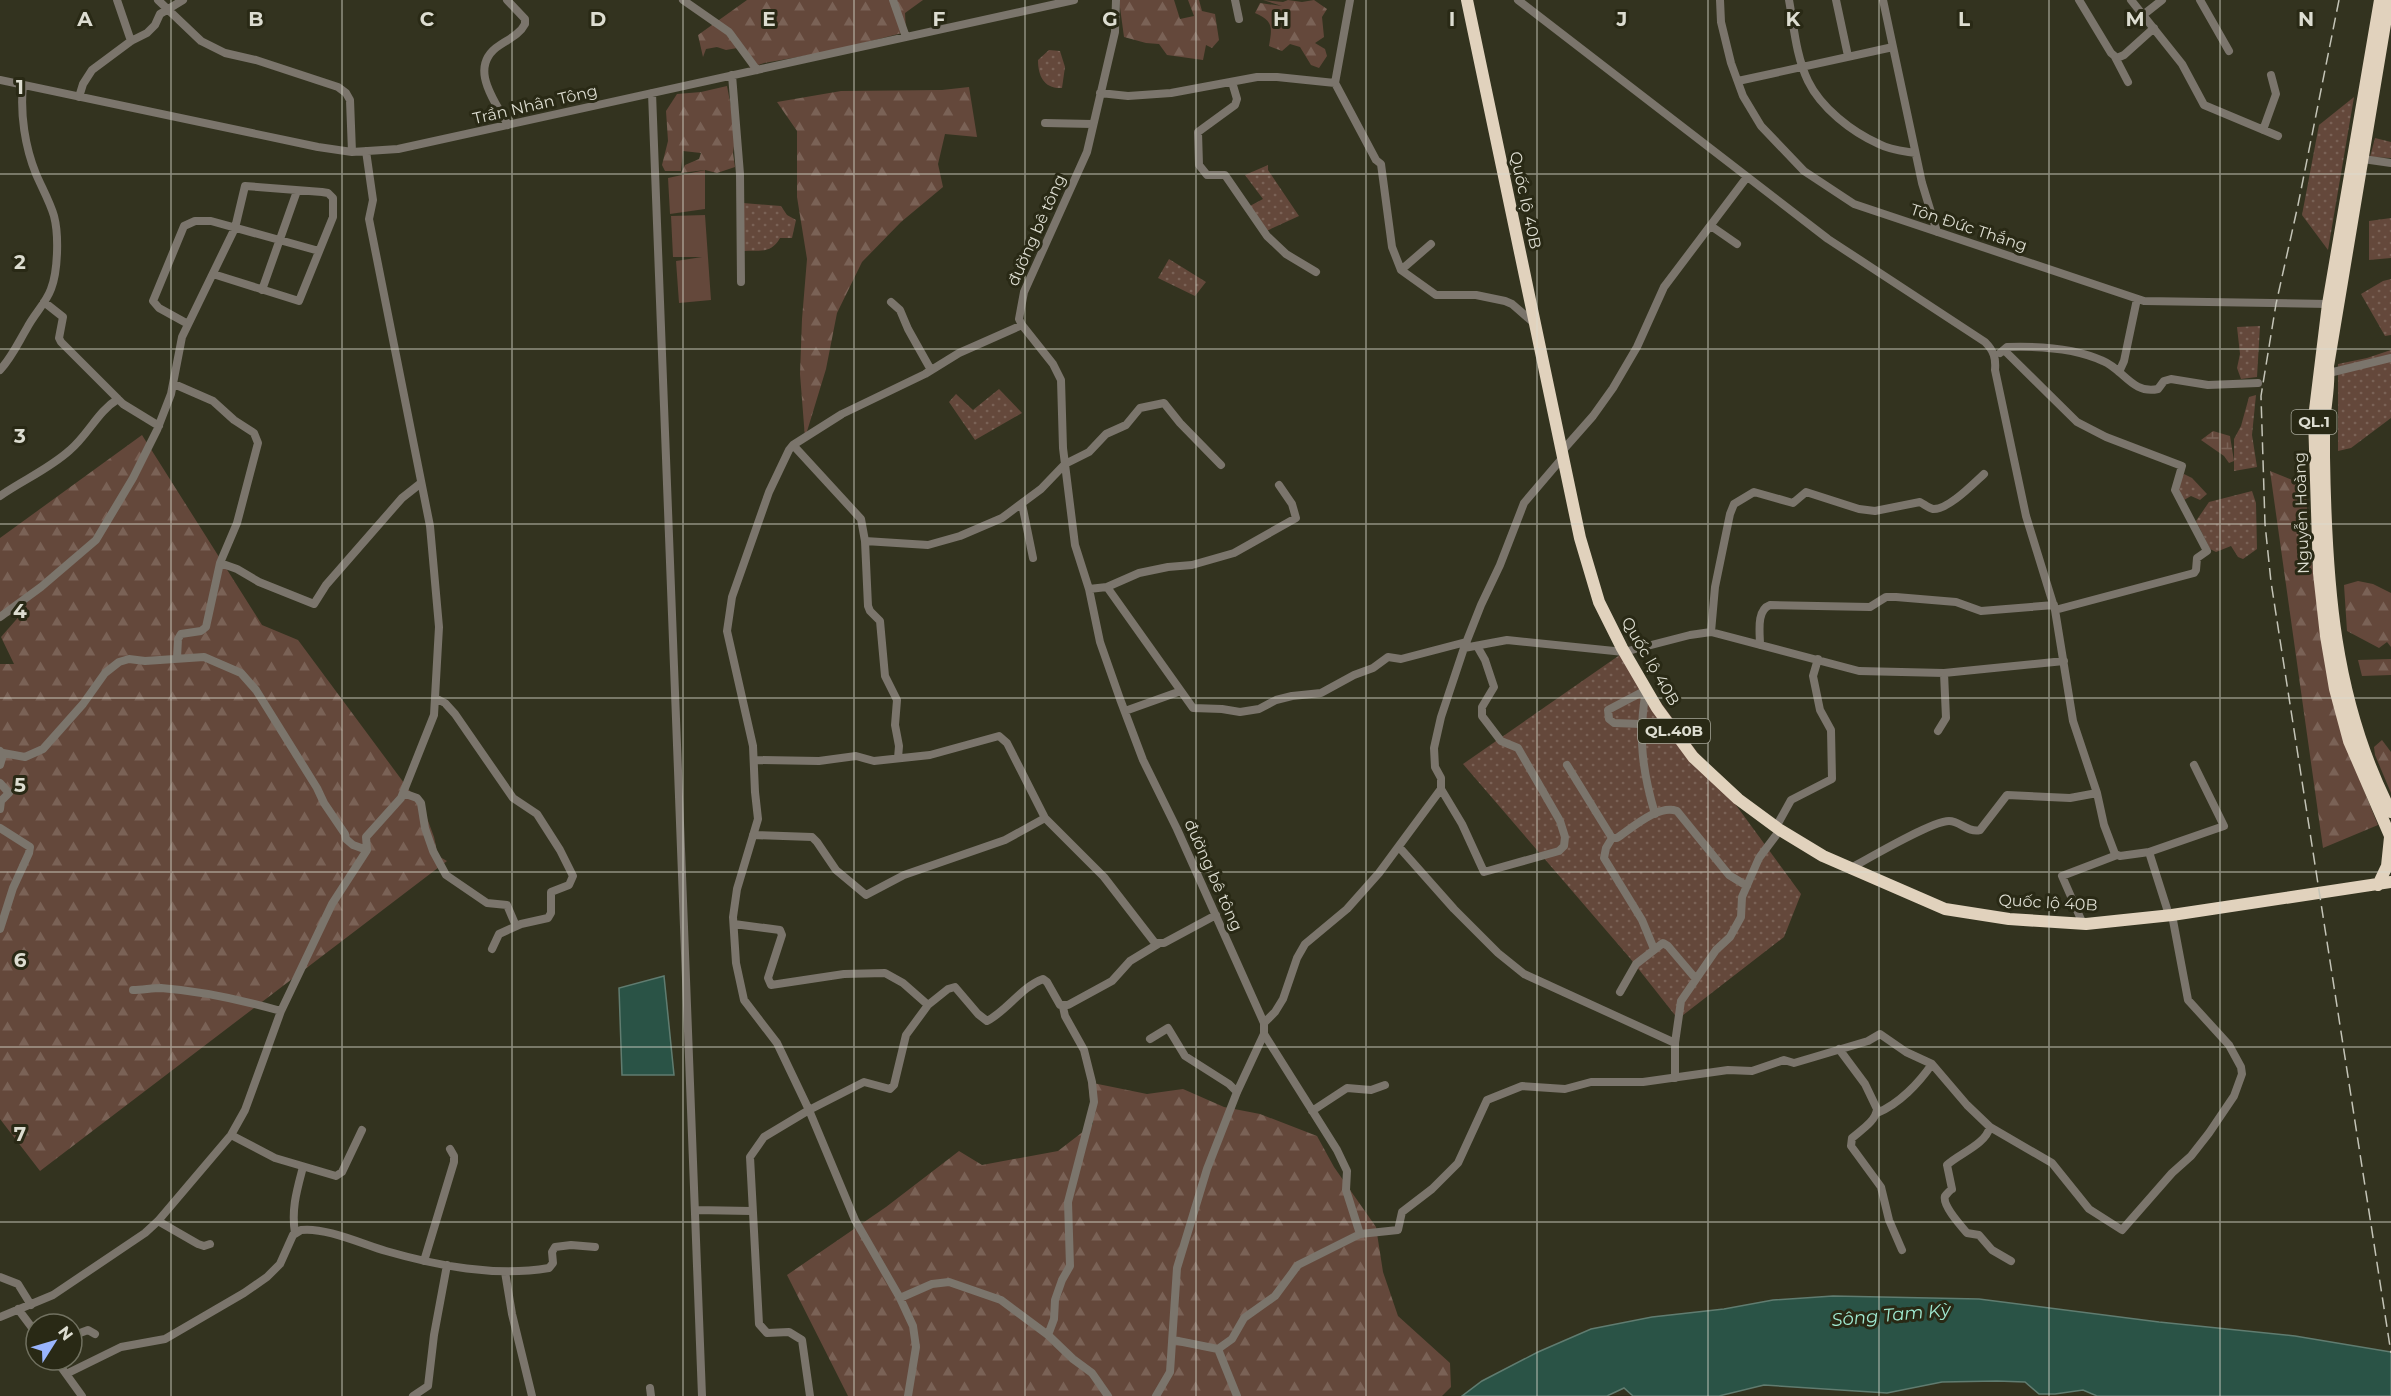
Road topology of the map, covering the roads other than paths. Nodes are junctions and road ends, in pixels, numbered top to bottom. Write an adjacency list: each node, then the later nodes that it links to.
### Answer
1 (117, 0): 28 (street)
2 (158, 0): 23 (street)
3 (183, 0): 23 (street)
4 (507, 0): 48 (street)
5 (683, 0): 34 (street)
6 (893, 0): 27 (street)
7 (1074, 0): 27 (street, Trần Nhân Tông)
8 (1116, 0): 44 (street, đường bê tông)
9 (1235, 0): 25 (street)
10 (1350, 0): 41 (street)
11 (1467, 0): 74 (highway, Quốc lộ 40B / QL.40B)
12 (1518, 0): 56 (street)
13 (1720, 0): 38 (street, Tôn Đức Thắng)
14 (1789, 0): 33 (street)
15 (1836, 0): 31 (street)
16 (1883, 0): 29 (street)
17 (2079, 0): 32 (street)
18 (2132, 0): 24 (street)
19 (2162, 0): 24 (street)
20 (2200, 0): 30 (street)
21 (2380, 0): 73 (highway, Nguyễn Hoàng / QL.1)
22 (2389, 0): 54 (highway, Nguyễn Hoàng / QL.1)
23 (167, 9): 28 (street); 52 (street)
24 (2143, 15): 26 (street)
25 (1239, 19)
26 (2154, 28): 32 (street); 49 (street)
27 (906, 37): 34 (street, Trần Nhân Tông)
28 (131, 41): 45 (street)
29 (1893, 47): 31 (street); 53 (street)
30 (2229, 51)
31 (1848, 56): 33 (street)
32 (2115, 57): 40 (street)
33 (1803, 66): 38 (street); 53 (street)
34 (757, 70): 35 (street, Trần Nhân Tông)
35 (732, 75): 43 (street, Trần Nhân Tông); 68 (street)
36 (2271, 75): 49 (street)
37 (0, 80): 42 (street, Trần Nhân Tông)
38 (1738, 81): 60 (street, Tôn Đức Thắng)
39 (1232, 82): 41 (street); 44 (street); 66 (street)
40 (2128, 82)
41 (1335, 83): 65 (street)
42 (23, 85): 45 (street, Trần Nhân Tông); 71 (street)
43 (652, 93): 48 (street, Trần Nhân Tông); 177 (street)
44 (1100, 93): 47 (street, đường bê tông)
45 (79, 97): 52 (street, Trần Nhân Tông)
46 (1045, 123): 47 (street)
47 (1092, 124): 76 (street, đường bê tông)
48 (508, 125): 51 (street, Trần Nhân Tông)
49 (2263, 130): 50 (street)
50 (2278, 136)
51 (366, 151): 52 (street, Trần Nhân Tông); 93 (street)
52 (352, 152)
53 (1915, 153): 60 (street)
54 (2363, 159): 55 (street); 83 (highway, Nguyễn Hoàng / QL.1)
55 (2391, 163)
56 (1747, 177): 58 (street); 78 (street)
57 (297, 191): 59 (street); 61 (street); 64 (street)
58 (1711, 226): 63 (street); 89 (street)
59 (235, 228): 61 (street); 67 (street); 75 (street)
60 (1937, 232): 70 (street, Tôn Đức Thắng)
61 (278, 240): 64 (street); 69 (street)
62 (1431, 244): 65 (street)
63 (1737, 244)
64 (319, 251): 69 (street)
65 (1401, 270): 74 (street)
66 (1316, 273)
67 (213, 274): 69 (street); 75 (street)
68 (741, 282)
69 (262, 290)
70 (2137, 299): 73 (street, Tôn Đức Thắng); 82 (street)
71 (44, 302): 80 (street); 86 (street)
72 (891, 302): 81 (street)
73 (2328, 304): 137 (highway, Nguyễn Hoàng / QL.1)
74 (1535, 323): 89 (highway, Quốc lộ 40B / QL.40B)
75 (188, 324): 85 (street)
76 (1022, 325): 81 (street); 90 (street, đường bê tông)
77 (2004, 350): 78 (street); 82 (street); 102 (street)
78 (1996, 358): 102 (street)
79 (2391, 358): 83 (street)
80 (0, 370)
81 (931, 370): 88 (street)
82 (2119, 372): 84 (street)
83 (2329, 373): 130 (highway, Nguyễn Hoàng / QL.1)
84 (2258, 383)
85 (174, 384): 87 (street); 99 (street)
86 (118, 399): 87 (street); 95 (street)
87 (159, 426): 103 (street)
88 (793, 445): 97 (street); 121 (street)
89 (1563, 453): 105 (street); 108 (highway, Quốc lộ 40B / QL.40B)
90 (1065, 464): 91 (street); 96 (street); 101 (street, đường bê tông)
91 (1221, 465)
92 (1984, 474): 104 (street)
93 (421, 483): 99 (street); 115 (street)
94 (1279, 485): 100 (street)
95 (0, 496)
96 (1022, 504): 97 (street); 98 (street)
97 (865, 542): 120 (street)
98 (1033, 558)
99 (220, 563): 109 (street)
100 (1107, 587): 101 (street); 113 (street)
101 (1089, 589): 116 (street, đường bê tông)
102 (2055, 607): 106 (street); 111 (street)
103 (0, 617)
104 (1711, 632): 106 (street); 108 (street)
105 (1465, 645): 107 (street); 113 (street); 126 (street)
106 (1760, 645): 110 (street)
107 (1477, 646): 108 (street); 126 (street)
108 (1624, 652): 114 (highway, Quốc lộ 40B / QL.40B)
109 (177, 658): 119 (street); 139 (street)
110 (1818, 659): 112 (street); 134 (street)
111 (2064, 661): 112 (street); 128 (street)
112 (1944, 672): 118 (street)
113 (1181, 690): 116 (street)
114 (1646, 690): 117 (street); 117 (street); 134 (highway, Quốc lộ 40B / QL.40B)
115 (435, 698): 127 (street); 149 (street)
116 (1125, 711): 145 (street, đường bê tông)
117 (1641, 724): 131 (street)
118 (1938, 731)
119 (1, 752): 122 (street)
120 (898, 758): 121 (street); 132 (street)
121 (754, 760): 135 (street)
122 (0, 765)
123 (1567, 765): 136 (street)
124 (2194, 765): 140 (street)
125 (0, 783): 129 (street)
126 (1441, 789): 138 (street)
127 (403, 793): 139 (street); 149 (street)
128 (2097, 793): 141 (street); 142 (street)
129 (0, 809)
130 (2391, 813)
131 (1655, 814): 136 (street); 144 (street)
132 (1045, 818): 135 (street); 151 (street)
133 (0, 828): 150 (street)
134 (1778, 829): 142 (highway, Quốc lộ 40B / QL.40B); 144 (street)
135 (753, 835): 147 (street)
136 (1612, 838): 153 (street)
137 (2391, 838): 143 (highway)
138 (1399, 847): 160 (street); 163 (street)
139 (367, 849): 159 (street)
140 (2149, 852): 141 (street); 146 (street)
141 (2117, 855): 148 (street)
142 (1851, 868): 148 (highway, Quốc lộ 40B / QL.40B)
143 (2387, 885): 146 (highway, Quốc lộ 40B / QL.40B)
144 (1747, 886): 154 (street)
145 (1216, 915): 151 (street); 160 (street, đường bê tông)
146 (2170, 915): 148 (highway, Quốc lộ 40B / QL.40B); 172 (street)
147 (734, 924): 157 (street); 169 (street)
148 (2084, 924)
149 (516, 926): 152 (street)
150 (0, 929)
151 (1158, 944): 158 (street)
152 (492, 949)
153 (1654, 949): 154 (street); 156 (street)
154 (1696, 979): 163 (street)
155 (133, 990): 159 (street)
156 (1620, 992)
157 (928, 1005): 158 (street); 169 (street)
158 (1063, 1006): 197 (street)
159 (281, 1011): 174 (street)
160 (1264, 1023): 161 (street, đường bê tông)
161 (1264, 1034): 168 (street, đường bê tông); 170 (street)
162 (1150, 1039): 168 (street)
163 (1676, 1043): 166 (street)
164 (1839, 1049): 165 (street); 166 (street); 171 (street)
165 (1932, 1064): 171 (street); 172 (street)
166 (1675, 1078): 181 (street)
167 (1385, 1085): 170 (street)
168 (1237, 1092): 198 (street, đường bê tông)
169 (808, 1110): 178 (street); 190 (street)
170 (1312, 1111): 181 (street)
171 (1877, 1113): 184 (street)
172 (1990, 1127): 186 (street)
173 (362, 1130): 176 (street)
174 (231, 1135): 176 (street); 179 (street)
175 (450, 1149): 185 (street)
176 (303, 1167): 180 (street)
177 (695, 1210): 178 (street); 204 (street)
178 (752, 1211): 205 (street)
179 (158, 1221): 182 (street); 191 (street)
180 (295, 1233): 185 (street); 200 (street)
181 (1360, 1234): 199 (street)
182 (210, 1244)
183 (595, 1247): 188 (street)
184 (1902, 1250)
185 (424, 1260): 187 (street)
186 (2011, 1262)
187 (447, 1265): 188 (street); 202 (street)
188 (505, 1272): 203 (street)
189 (0, 1276): 191 (street)
190 (900, 1298): 197 (street); 206 (street)
191 (31, 1305): 192 (street)
192 (18, 1309): 193 (street); 194 (street)
193 (0, 1317)
194 (24, 1317)
195 (84, 1332): 196 (street)
196 (95, 1334)
197 (1048, 1335): 207 (street)
198 (1173, 1340): 199 (street); 208 (street, đường bê tông)
199 (1218, 1348): 209 (street)
200 (66, 1374): 201 (street)
201 (82, 1396)
202 (414, 1396)
203 (532, 1396)
204 (702, 1396)
205 (810, 1396)
206 (908, 1396)
207 (1108, 1396)
208 (1156, 1396)
209 (1237, 1396)

